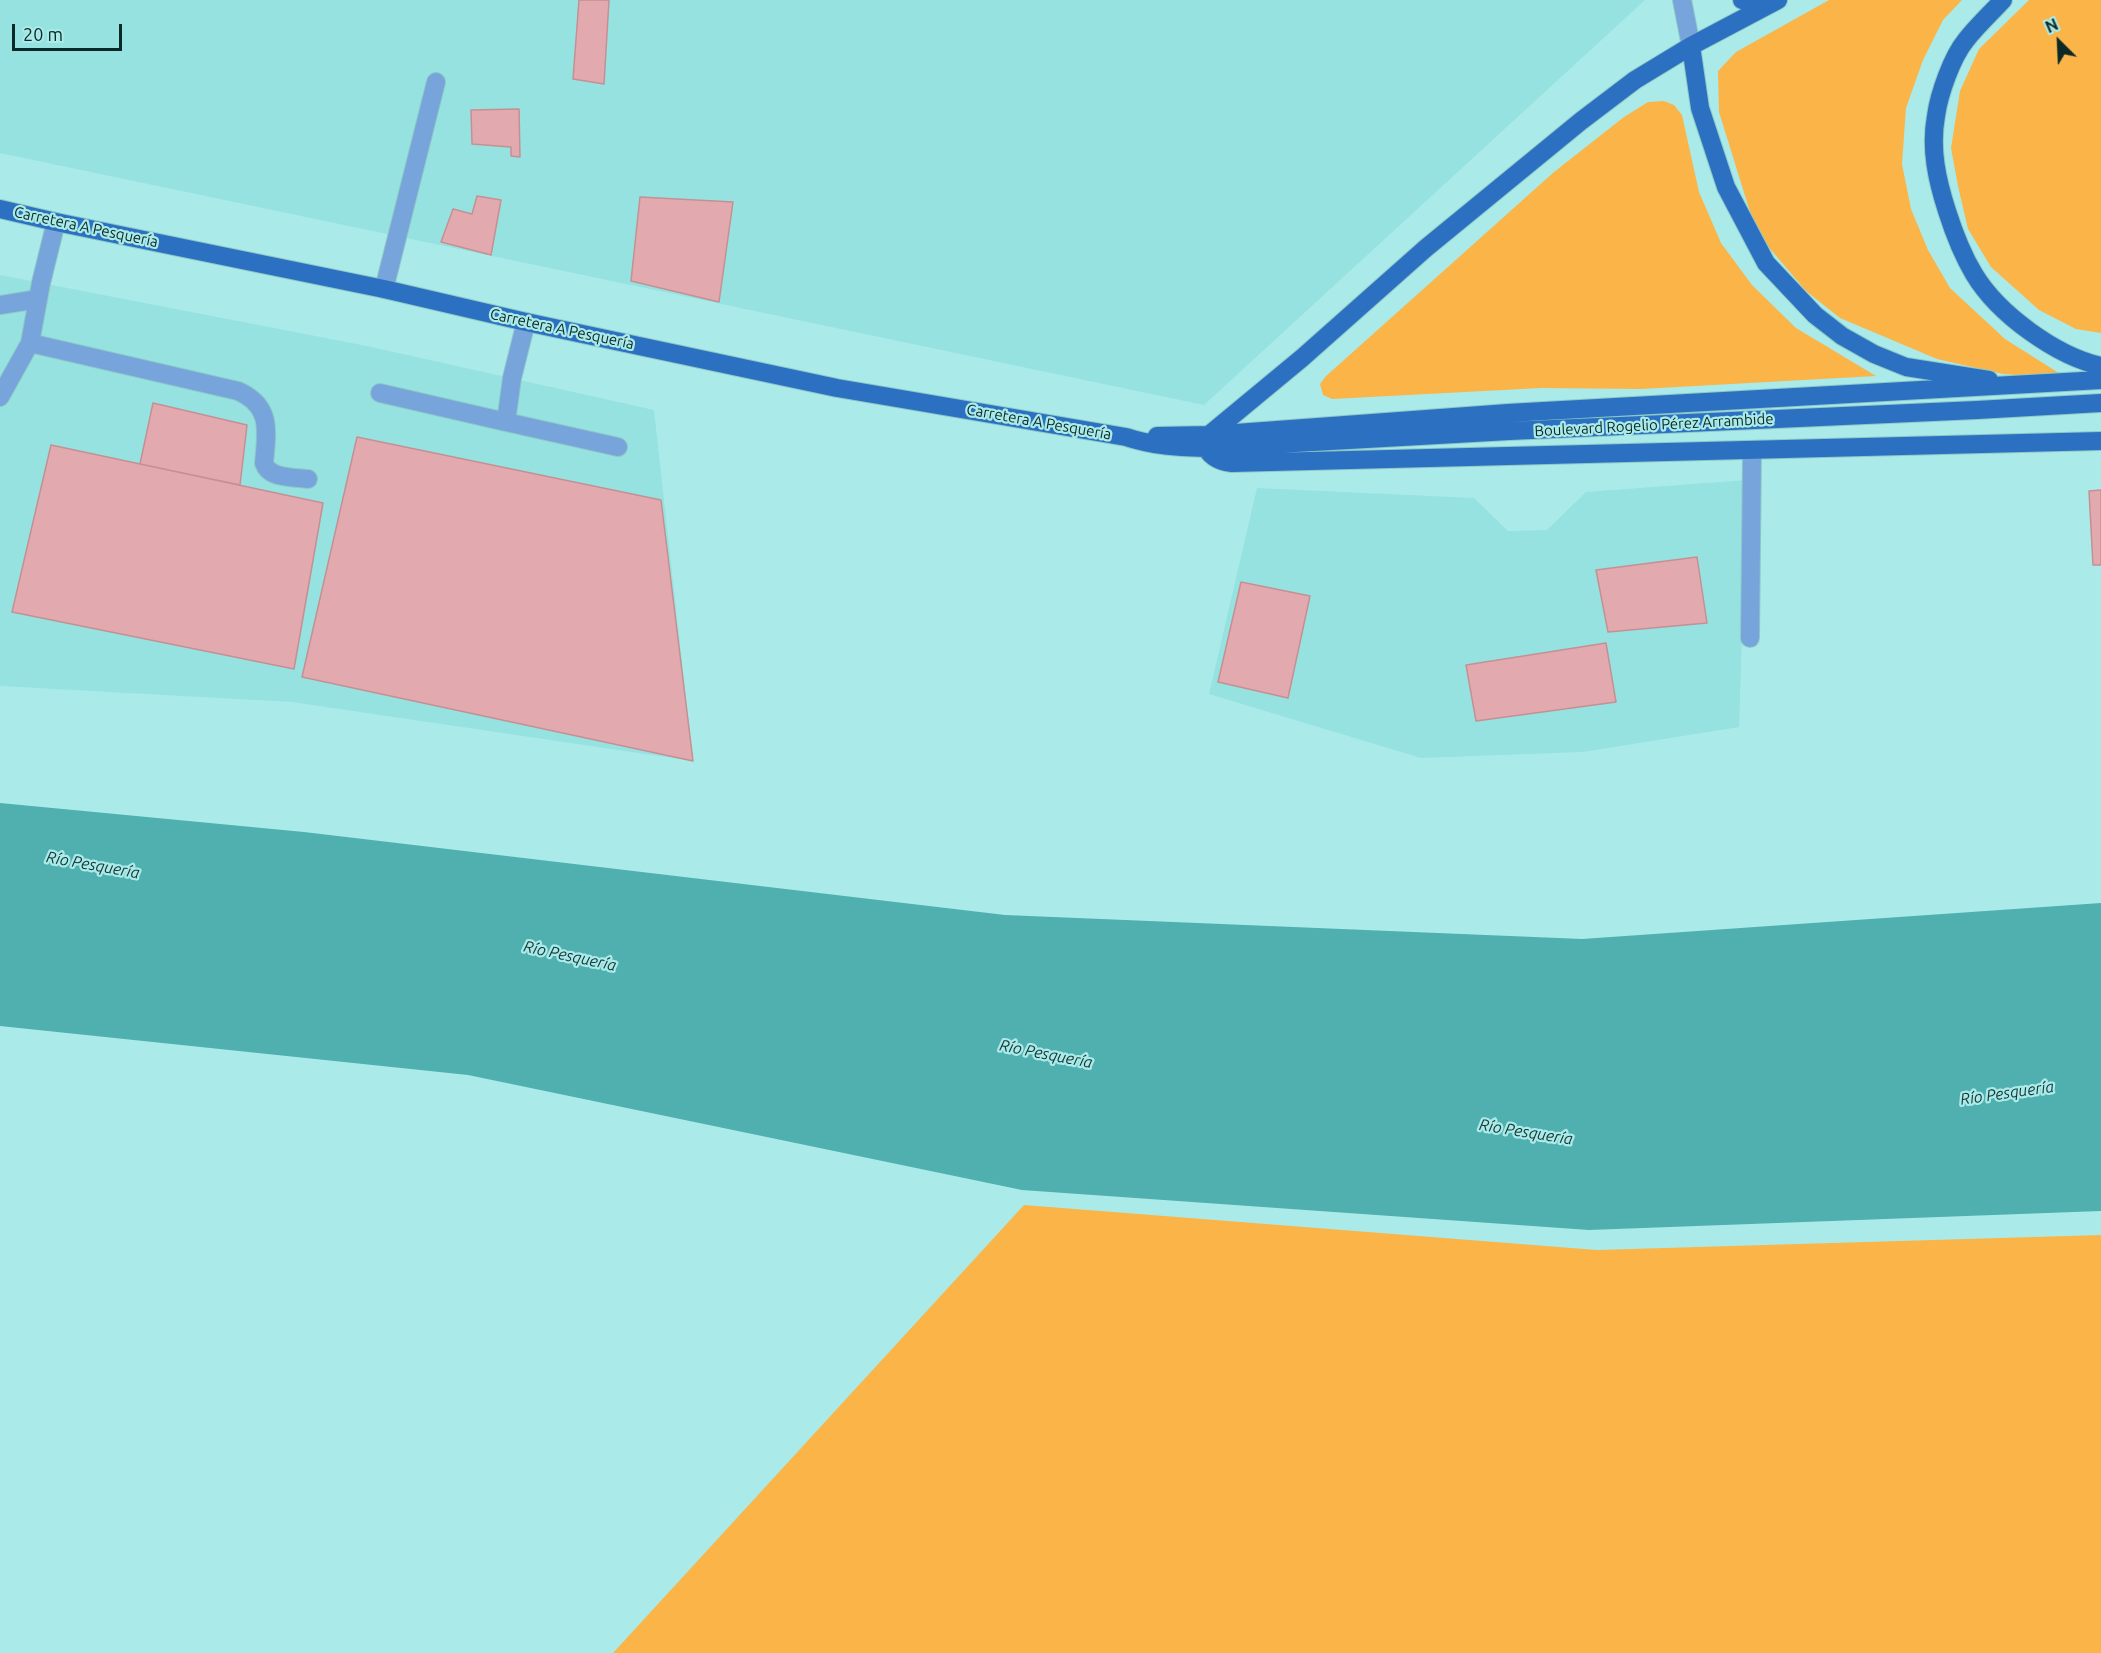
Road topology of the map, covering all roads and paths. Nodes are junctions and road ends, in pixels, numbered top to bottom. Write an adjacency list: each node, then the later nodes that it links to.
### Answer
1 (1683, 0): 5 (street)
2 (1742, 0): 3 (main road)
3 (1778, 0): 5 (main road)
4 (2003, 0): 14 (main road)
5 (1691, 46): 16 (main road); 22 (main road)
6 (436, 82): 9 (street)
7 (0, 209): 8 (main road, Carretera A Pesquería)
8 (56, 222): 9 (main road, Carretera A Pesquería); 10 (street)
9 (384, 289): 12 (main road, Carretera A Pesquería)
10 (38, 298): 11 (street); 13 (street)
11 (0, 305)
12 (526, 322): 20 (street); 22 (main road, Carretera A Pesquería)
13 (30, 343): 18 (street); 26 (street)
14 (2101, 366)
15 (2101, 380): 16 (main road, Boulevard Rogelio Pérez Arrambide)
16 (2014, 385): 21 (main road, Boulevard Rogelio Pérez Arrambide)
17 (380, 393): 20 (street)
18 (0, 397)
19 (2101, 403): 21 (main road, Boulevard Rogelio Pérez Arrambide)
20 (506, 422): 24 (street)
21 (1508, 422): 22 (main road, Boulevard Rogelio Pérez Arrambide)
22 (1208, 441): 25 (main road)
23 (2101, 441): 25 (main road)
24 (618, 447)
25 (1752, 451): 27 (street)
26 (308, 479)
27 (1750, 638)

